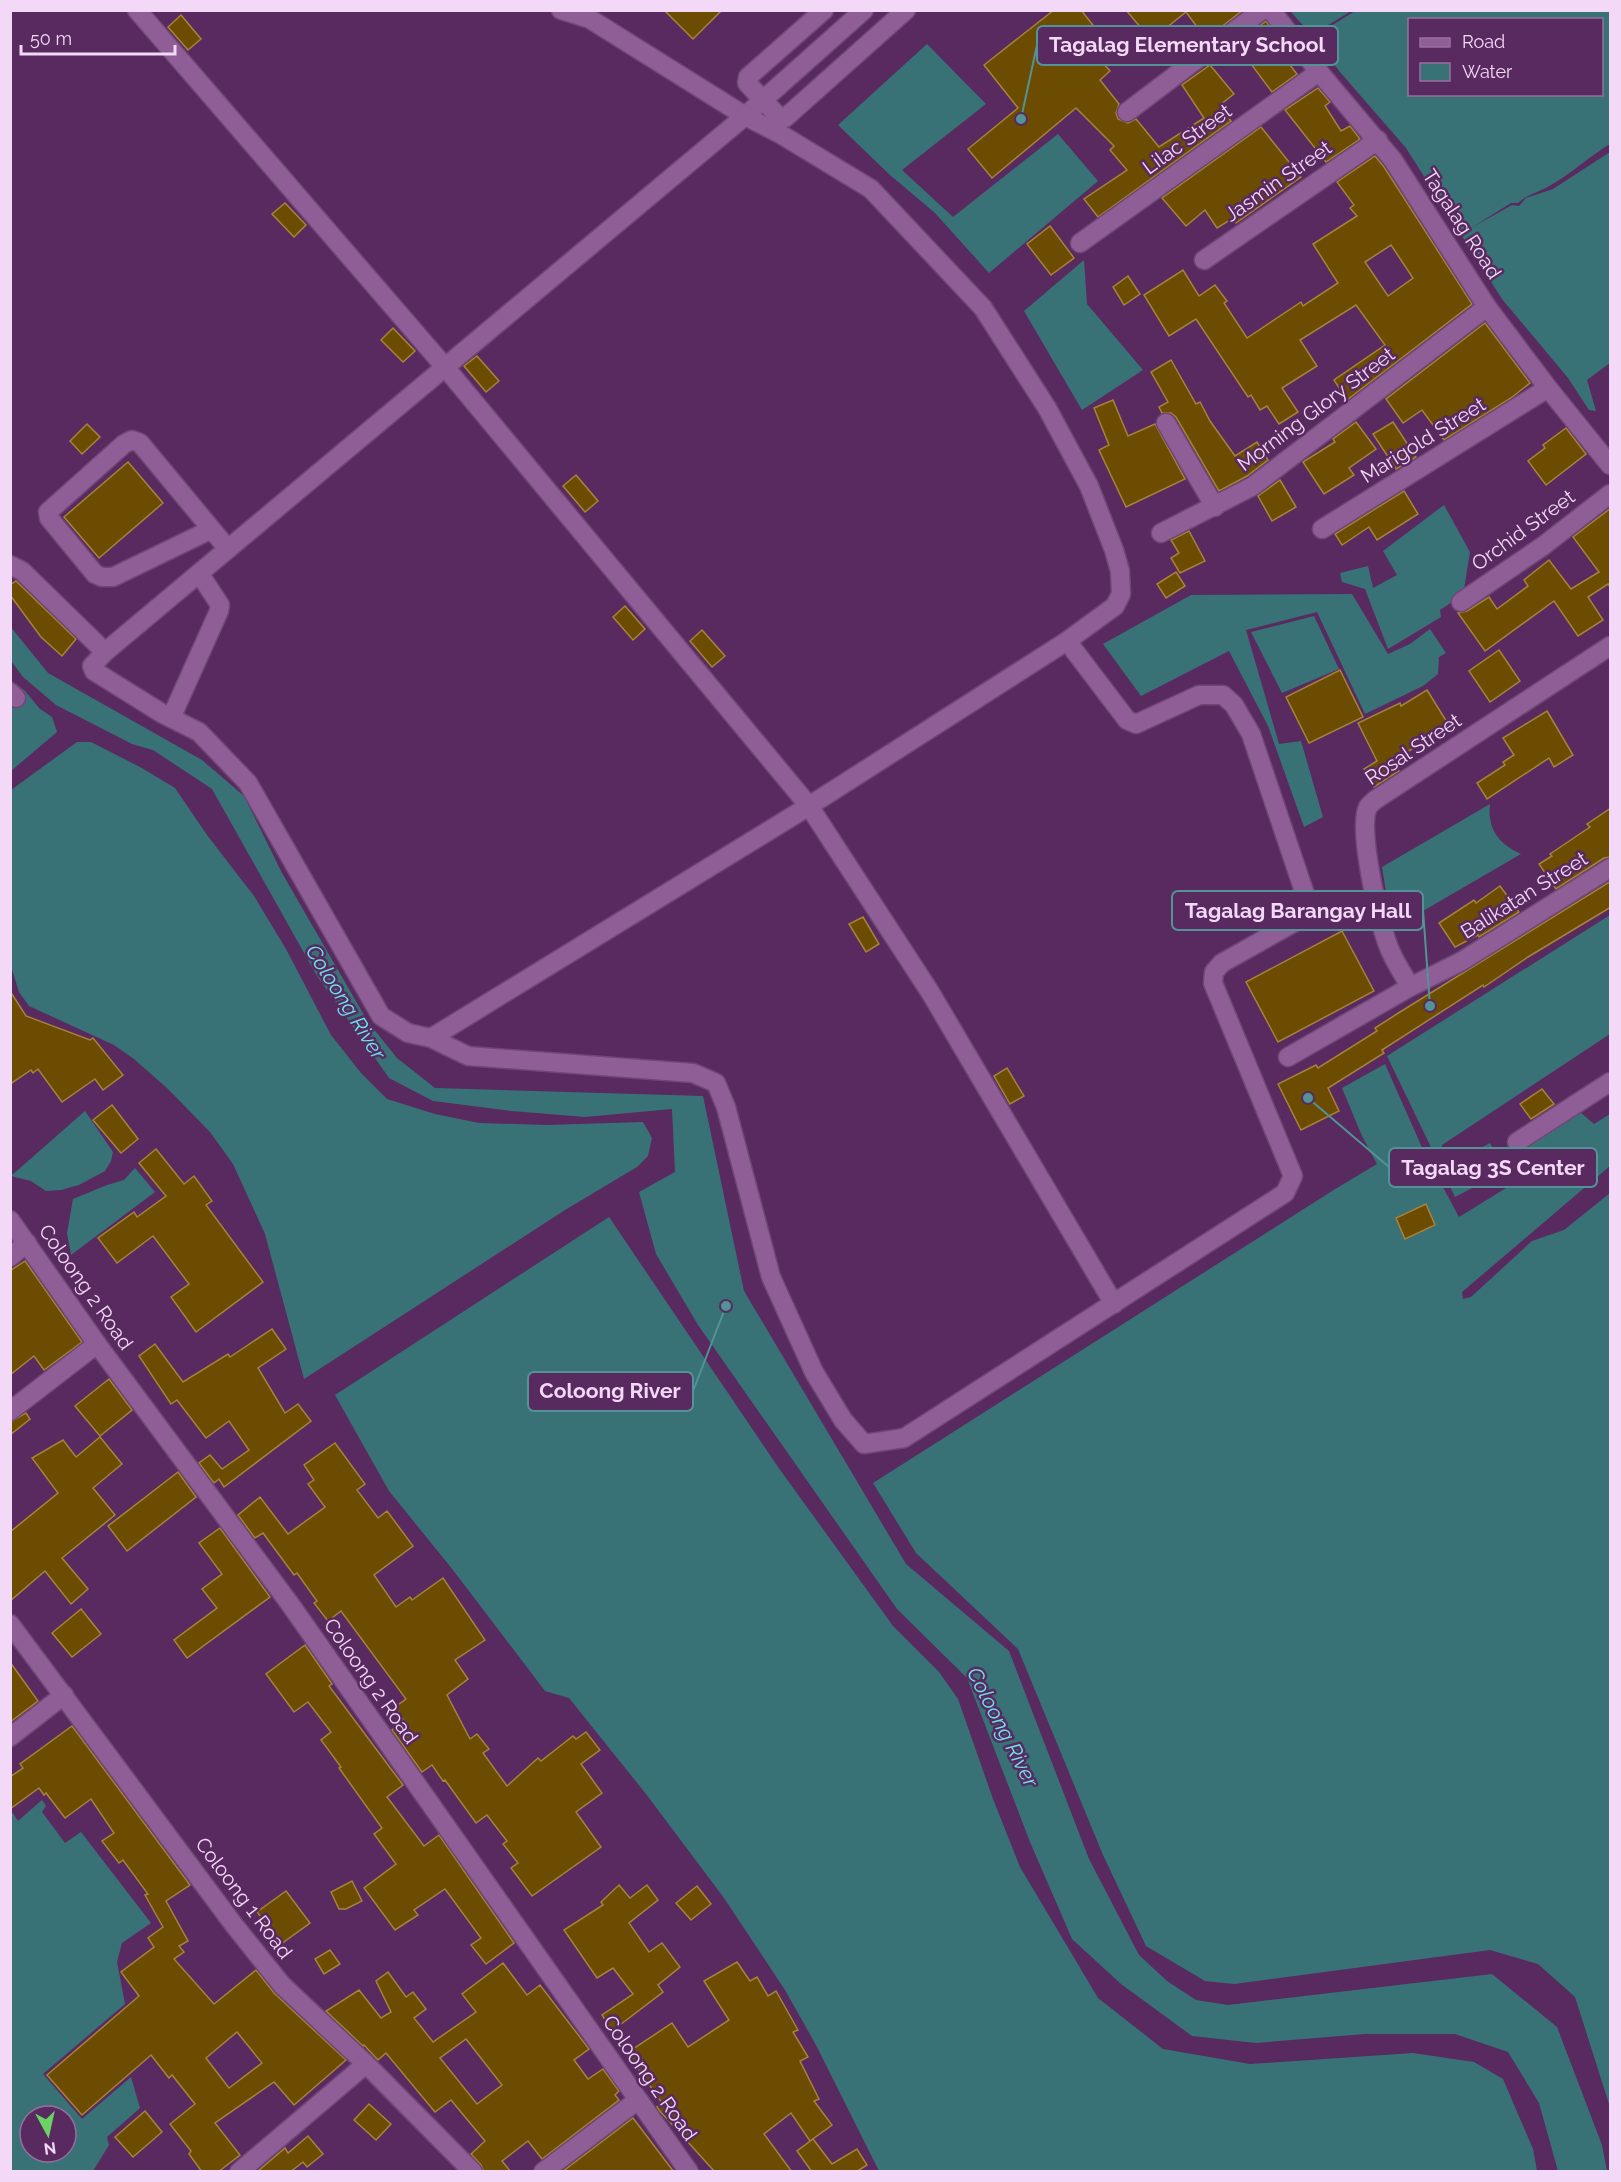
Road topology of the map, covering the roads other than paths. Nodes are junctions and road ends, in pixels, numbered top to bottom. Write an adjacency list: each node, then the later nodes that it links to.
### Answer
1 (137, 10): 16 (street)
2 (561, 10): 11 (street)
3 (824, 10): 9 (street)
4 (864, 10): 9 (street)
5 (906, 10): 9 (street)
6 (1262, 10): 10 (street)
7 (1271, 10): 8 (street, Tagalag Road)
8 (1319, 72): 12 (street, Tagalag Road); 13 (street, Lilac Street)
9 (764, 99): 11 (street)
10 (1127, 112)
11 (745, 116): 16 (street); 29 (street)
12 (1378, 140): 14 (street, Jasmin Street); 15 (street, Tagalag Road)
13 (1080, 243)
14 (1204, 260)
15 (1487, 307): 17 (street, Tagalag Road); 21 (street, Morning Glory Street)
16 (445, 368): 25 (street); 33 (street)
17 (1548, 388): 19 (street, Tagalag Road); 23 (street, Marigold Street)
18 (1166, 423): 21 (street)
19 (1611, 465)
20 (1611, 494): 28 (street, Orchid Street)
21 (1215, 507): 24 (street, Morning Glory Street)
22 (210, 530): 22 (street); 25 (street)
23 (1322, 530)
24 (1161, 533)
25 (228, 549): 27 (street)
26 (10, 565): 31 (street)
27 (199, 573): 31 (street); 32 (street)
28 (1461, 602)
29 (1067, 641): 33 (street); 43 (street)
30 (1611, 646): 35 (street, Rosal Street)
31 (105, 652): 32 (street)
32 (171, 718): 36 (street)
33 (809, 807): 36 (street); 43 (street)
34 (1611, 868): 35 (street, Balikatan Street)
35 (1410, 987): 37 (street, Balikatan Street)
36 (431, 1038): 43 (street)
37 (1288, 1057)
38 (1611, 1082): 39 (street)
39 (1517, 1142)
40 (10, 1220): 41 (street, Coloong 2 Road)
41 (27, 1243): 42 (street); 44 (street, Coloong 2 Road)
42 (10, 1257)
43 (1114, 1304)
44 (97, 1344): 45 (street); 50 (street, Coloong 2 Road)
45 (10, 1411)
46 (10, 1624): 47 (street, Coloong 1 Road)
47 (64, 1695): 48 (street); 49 (street, Coloong 1 Road)
48 (10, 1737)
49 (366, 2064): 51 (street); 52 (street, Coloong 1 Road)
50 (638, 2100): 53 (street); 54 (street, Coloong 2 Road)
51 (239, 2172)
52 (473, 2172)
53 (543, 2172)
54 (689, 2172)

